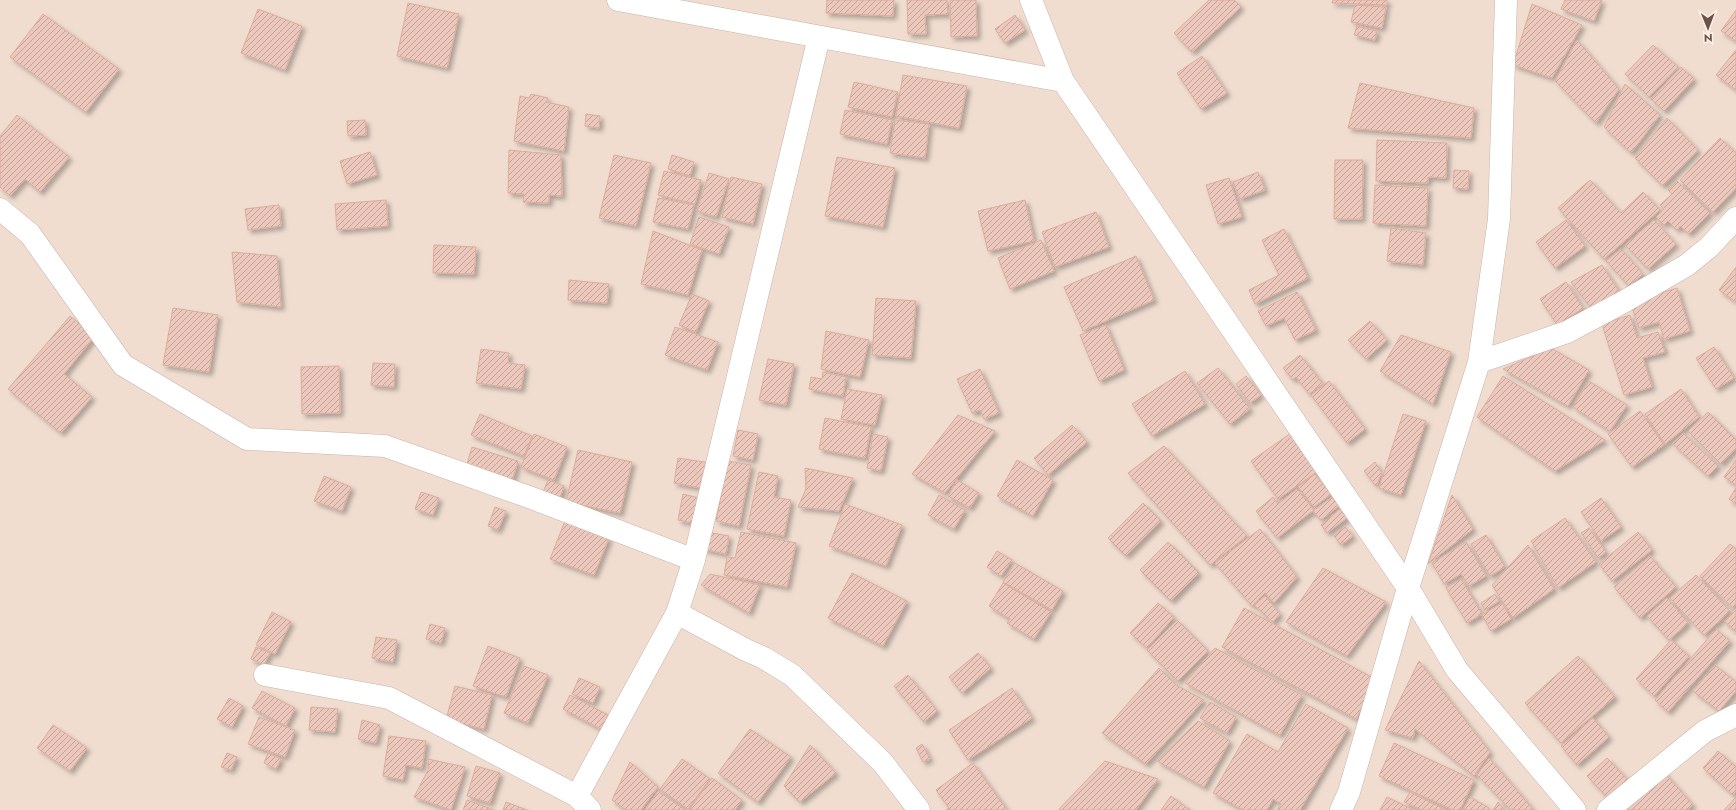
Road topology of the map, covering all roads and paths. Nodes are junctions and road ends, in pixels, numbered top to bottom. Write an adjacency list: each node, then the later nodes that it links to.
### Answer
1 (618, 0): 4 (street)
2 (1031, 0): 6 (street)
3 (1506, 0): 9 (street)
4 (709, 8): 5 (street)
5 (819, 37): 6 (street); 10 (street)
6 (1063, 81): 11 (street)
7 (0, 209): 10 (street)
8 (1736, 218): 9 (street)
9 (1479, 362): 11 (street)
10 (694, 560): 12 (street)
11 (1408, 588): 17 (street); 18 (street)
12 (677, 613): 15 (street); 16 (street)
13 (265, 675): 15 (street)
14 (1736, 715): 19 (street)
15 (583, 803)
16 (919, 810)
17 (1341, 810)
18 (1575, 810)
19 (1608, 810)

